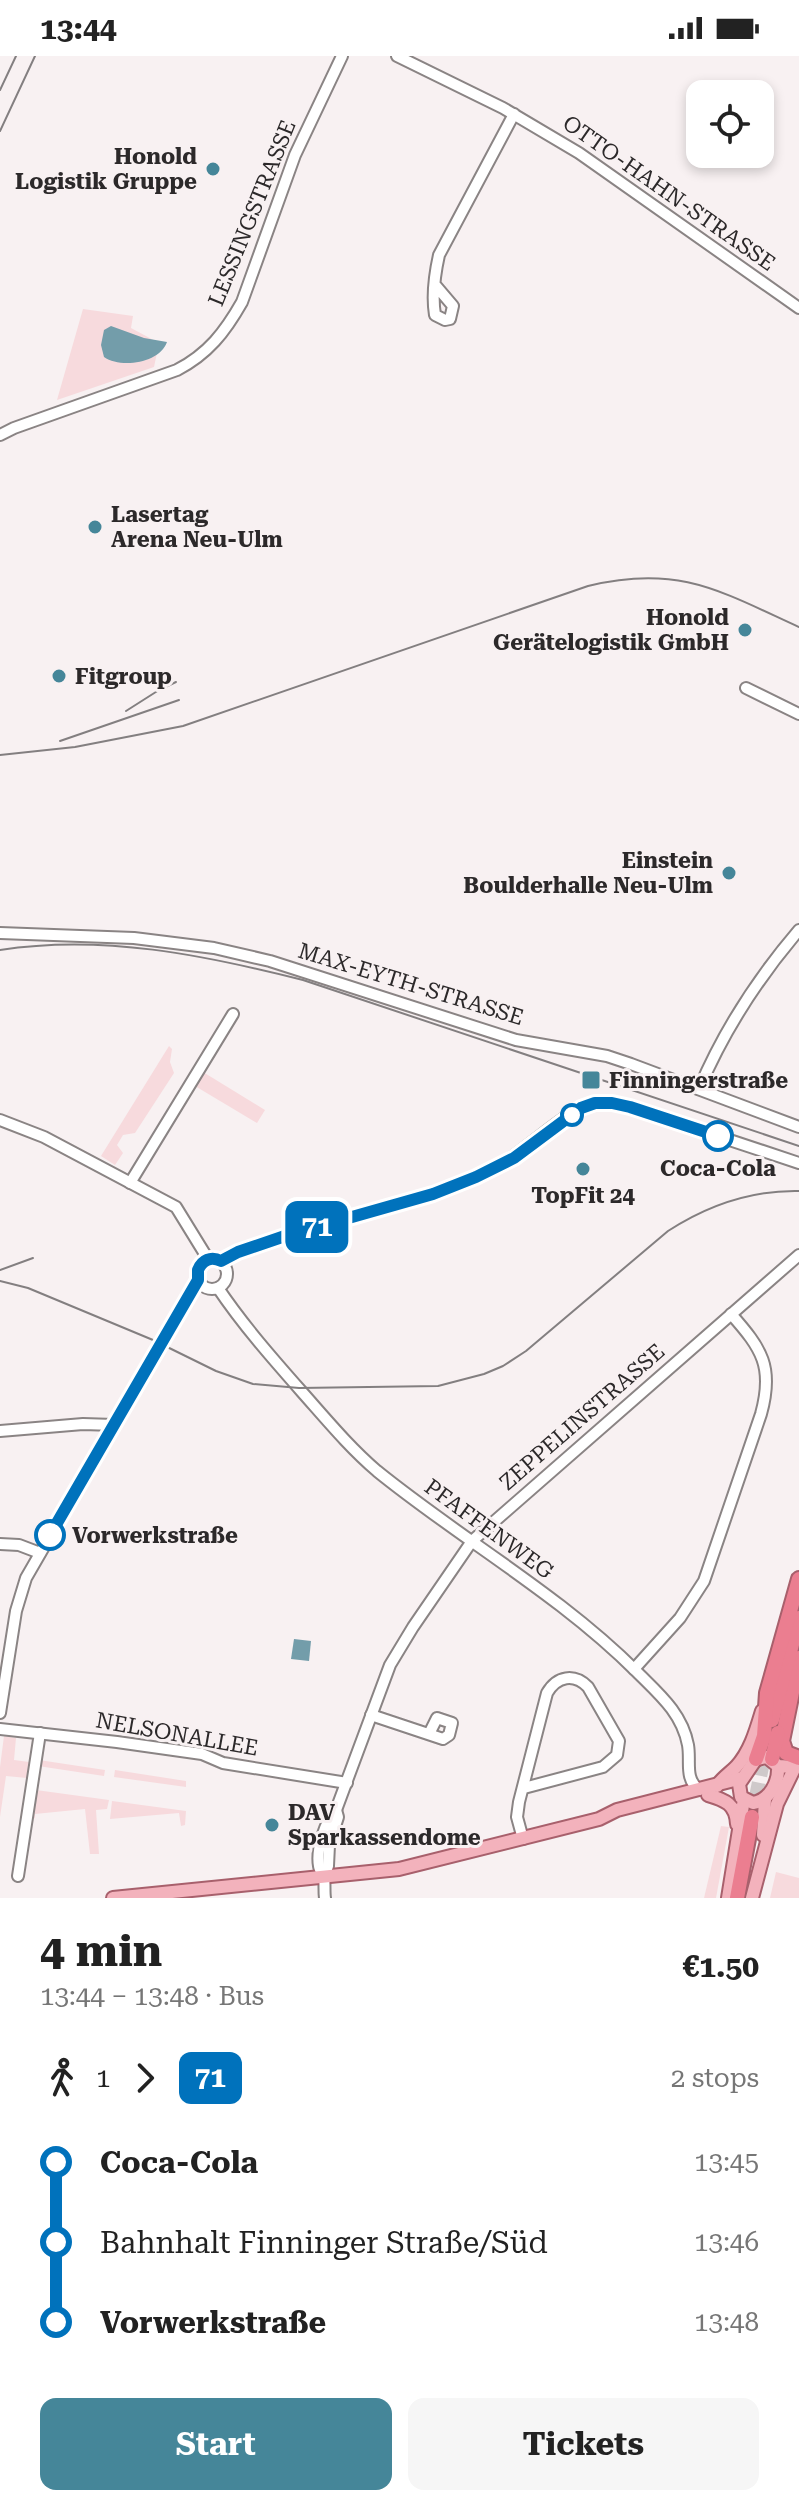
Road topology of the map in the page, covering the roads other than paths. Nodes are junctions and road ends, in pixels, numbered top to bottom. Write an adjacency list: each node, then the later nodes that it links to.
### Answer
1 (342, 56): 6 (street, LESSINGSTRASSE)
2 (397, 56): 3 (street, OTTO-HAHN-STRASSE)
3 (514, 114): 4 (street); 5 (street, OTTO-HAHN-STRASSE)
4 (436, 286)
5 (799, 308)
6 (0, 435)
7 (746, 688): 8 (street)
8 (799, 714)
9 (799, 930): 12 (street)
10 (0, 933): 12 (street, MAX-EYTH-STRASSE)
11 (233, 1014): 16 (street)
12 (699, 1089): 14 (street, MAX-EYTH-STRASSE)
13 (0, 1120): 16 (street)
14 (799, 1127)
15 (799, 1163): 19 (street)
16 (130, 1183): 18 (street)
17 (799, 1255): 22 (street, ZEPPELINSTRASSE)
18 (205, 1261): 19 (street); 20 (street)
19 (223, 1264): 21 (street)
20 (199, 1281): 21 (street); 24 (street)
21 (220, 1287): 27 (street, PFAFFENWEG)
22 (731, 1314): 27 (street, ZEPPELINSTRASSE); 33 (street)
23 (83, 1424): 24 (street); 25 (street); 26 (street)
24 (114, 1425): 26 (street)
25 (0, 1431)
26 (102, 1446): 29 (street)
27 (472, 1541): 33 (street, PFAFFENWEG); 38 (street, ZEPPELINSTRASSE)
28 (0, 1544): 29 (street)
29 (40, 1553): 34 (street)
30 (799, 1579): 35 (highway)
31 (799, 1618): 42 (highway)
32 (799, 1658): 36 (highway)
33 (634, 1669): 49 (street, PFAFFENWEG)
34 (3, 1674): 37 (street)
35 (767, 1693): 43 (highway); 49 (main road)
36 (787, 1711): 44 (highway); 45 (highway)
37 (0, 1713)
38 (371, 1715): 41 (street); 47 (street, ZEPPELINSTRASSE)
39 (0, 1729): 40 (street, NELSONALLEE)
40 (40, 1733): 47 (street, NELSONALLEE); 56 (street)
41 (429, 1734)
42 (769, 1736)
43 (756, 1759): 45 (main road); 46 (main road)
44 (798, 1763): 45 (main road); 55 (main road)
45 (776, 1768): 51 (main road)
46 (742, 1778): 49 (main road); 50 (main road)
47 (347, 1783): 57 (street, ZEPPELINSTRASSE)
48 (524, 1788): 48 (street); 54 (street)
49 (708, 1790): 50 (main road); 53 (main road); 54 (main road)
50 (742, 1796): 51 (main road); 53 (main road)
51 (765, 1799): 55 (main road)
52 (752, 1817): 61 (highway)
53 (738, 1835): 60 (main road)
54 (523, 1839): 57 (main road)
55 (762, 1854): 62 (main road)
56 (18, 1876)
57 (324, 1878): 58 (main road); 59 (street, ZEPPELINSTRASSE)
58 (113, 1898)
59 (325, 1898)
60 (728, 1898)
61 (737, 1898)
62 (752, 1898)

